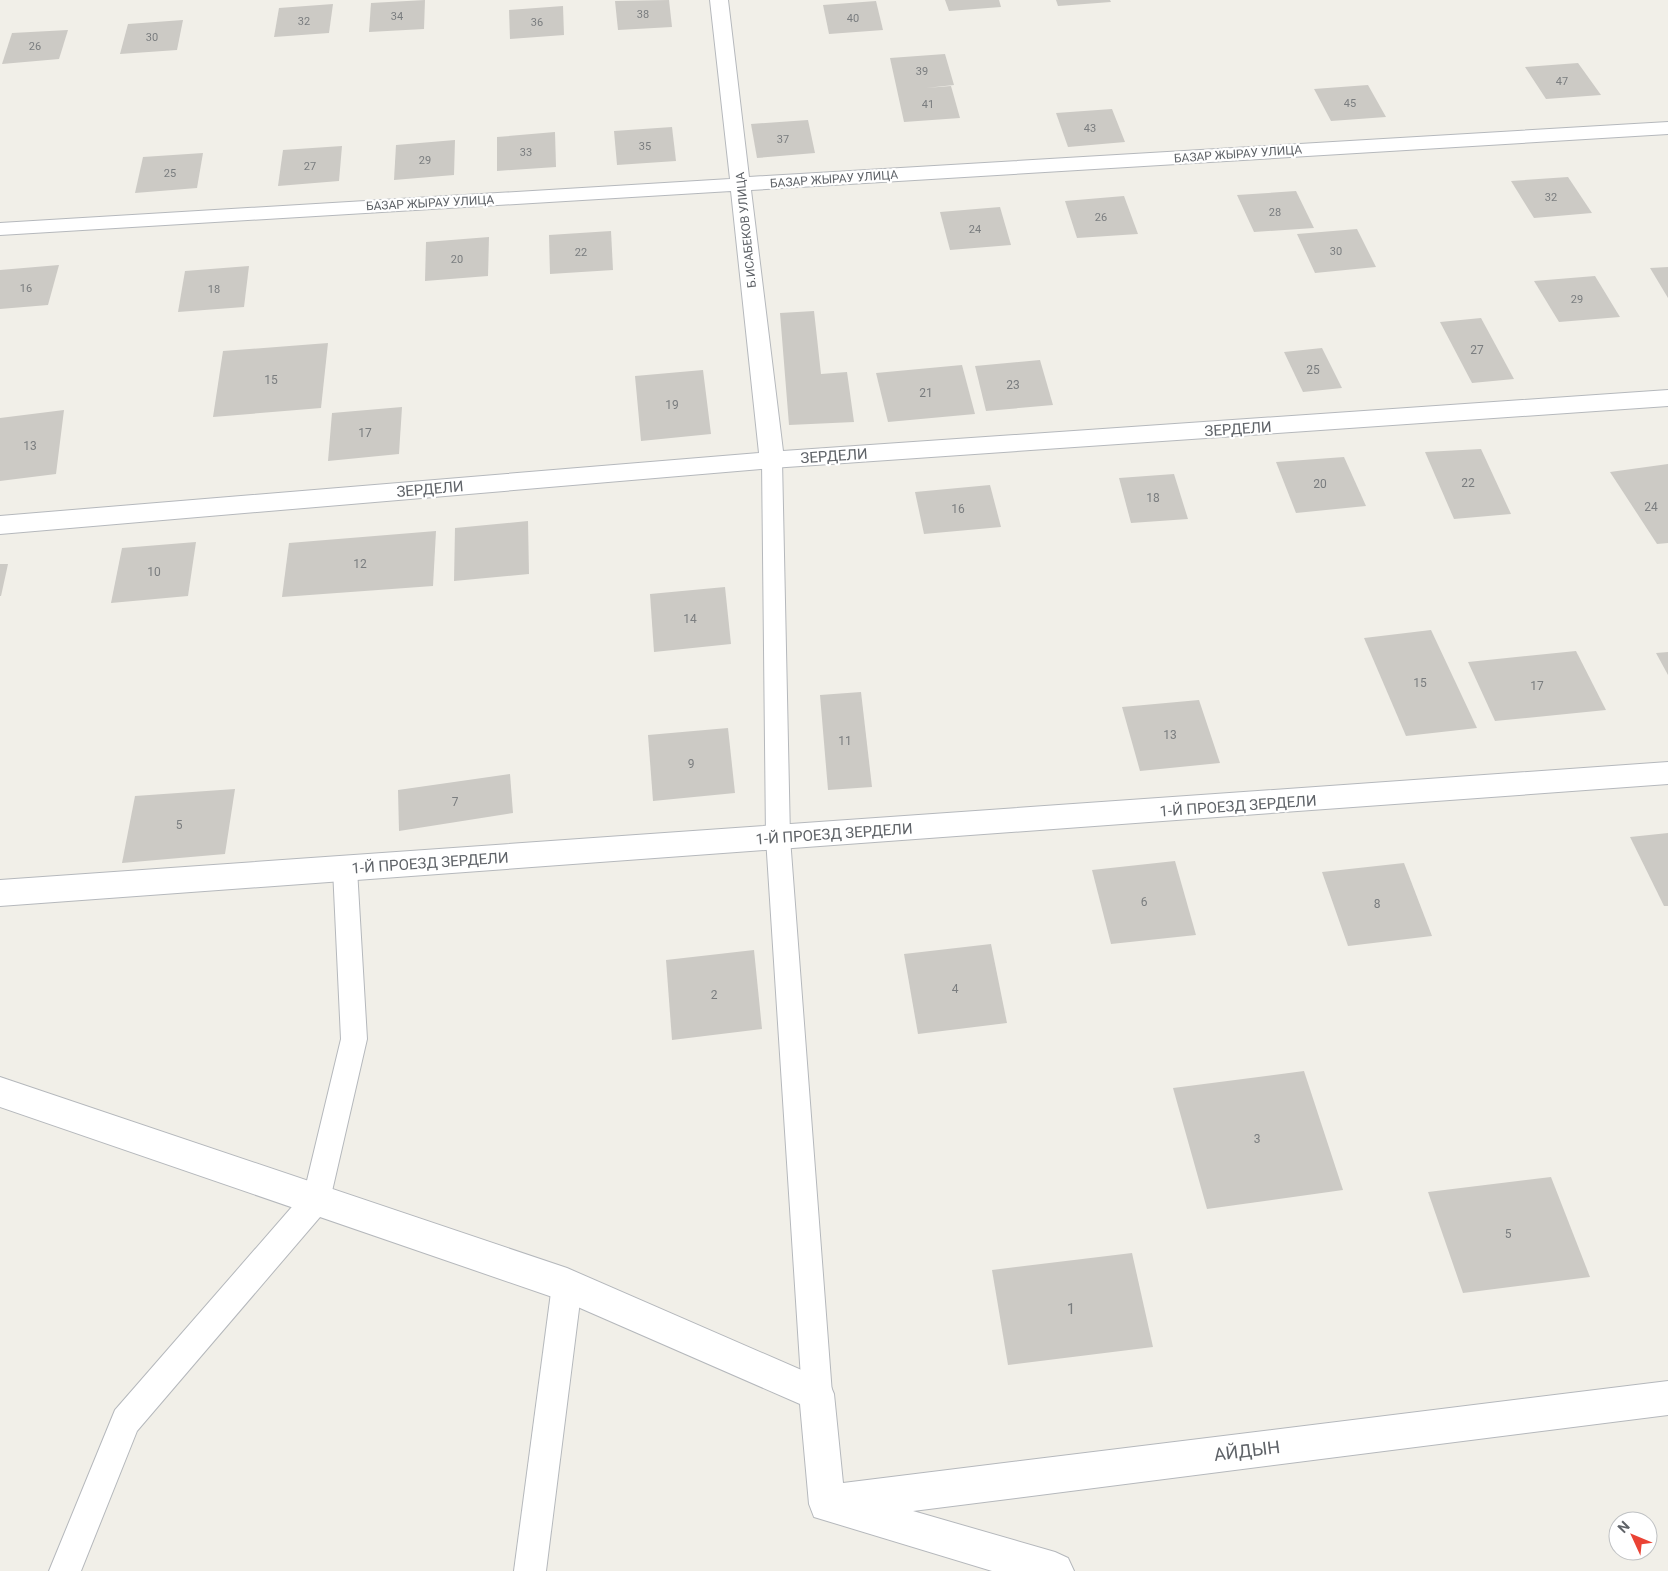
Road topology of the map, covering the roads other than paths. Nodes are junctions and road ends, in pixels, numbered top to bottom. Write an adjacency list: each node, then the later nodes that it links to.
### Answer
1 (719, 0): 3 (street, Б.ИСАБЕКОВ УЛИЦА)
2 (1668, 128): 3 (street, БАЗАР ЖЫРАУ УЛИЦА)
3 (741, 185): 4 (street, БАЗАР ЖЫРАУ УЛИЦА); 6 (street, Б.ИСАБЕКОВ УЛИЦА)
4 (0, 229)
5 (1668, 398): 6 (street, ЗЕРДЕЛИ)
6 (772, 460): 7 (street, ЗЕРДЕЛИ); 9 (lane)
7 (0, 525)
8 (1668, 773): 9 (street, 1-Й ПРОЕЗД ЗЕРДЕЛИ)
9 (778, 838): 10 (street, 1-Й ПРОЕЗД ЗЕРДЕЛИ); 15 (lane)
10 (345, 869): 11 (street, 1-Й ПРОЕЗД ЗЕРДЕЛИ); 13 (lane)
11 (0, 893)
12 (0, 1092): 13 (street)
13 (316, 1200): 14 (street); 18 (lane)
14 (568, 1285): 15 (street); 19 (lane)
15 (816, 1394): 17 (street)
16 (1668, 1398): 17 (street, АЙДЫН)
17 (827, 1504): 20 (street)
18 (64, 1571)
19 (530, 1571)
20 (1055, 1571)

